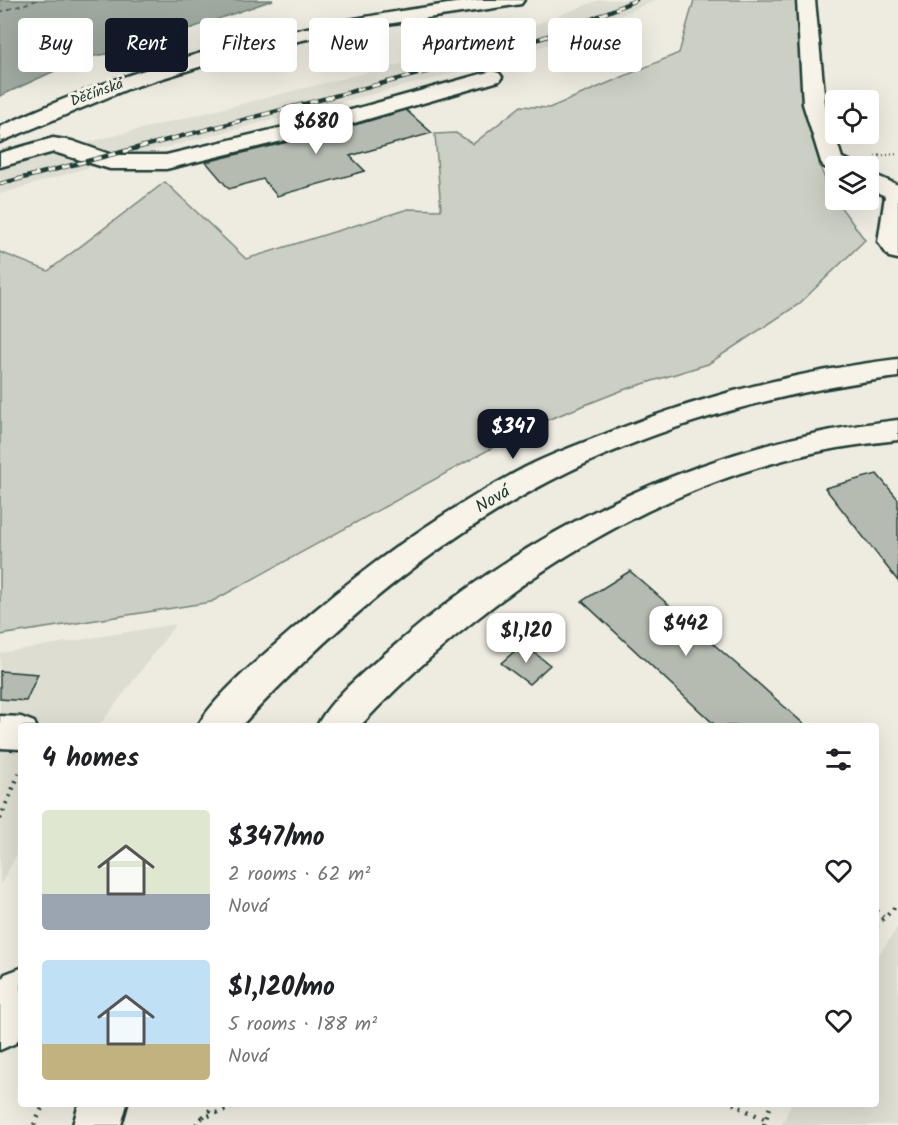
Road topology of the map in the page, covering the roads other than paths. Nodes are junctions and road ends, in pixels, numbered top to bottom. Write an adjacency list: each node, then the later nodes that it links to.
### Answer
1 (515, 0): 4 (street, Děčínská)
2 (806, 0): 5 (street)
3 (492, 77): 6 (street)
4 (0, 135)
5 (830, 156)
6 (0, 160)
7 (879, 184): 8 (street)
8 (898, 252)
9 (898, 368): 11 (street, Nová)
10 (898, 430): 12 (street)
11 (221, 723)
12 (339, 723)
13 (0, 732): 14 (street)
14 (18, 733)
15 (18, 995): 16 (street)
16 (0, 1027)
17 (102, 1107): 18 (street)
18 (97, 1125)

